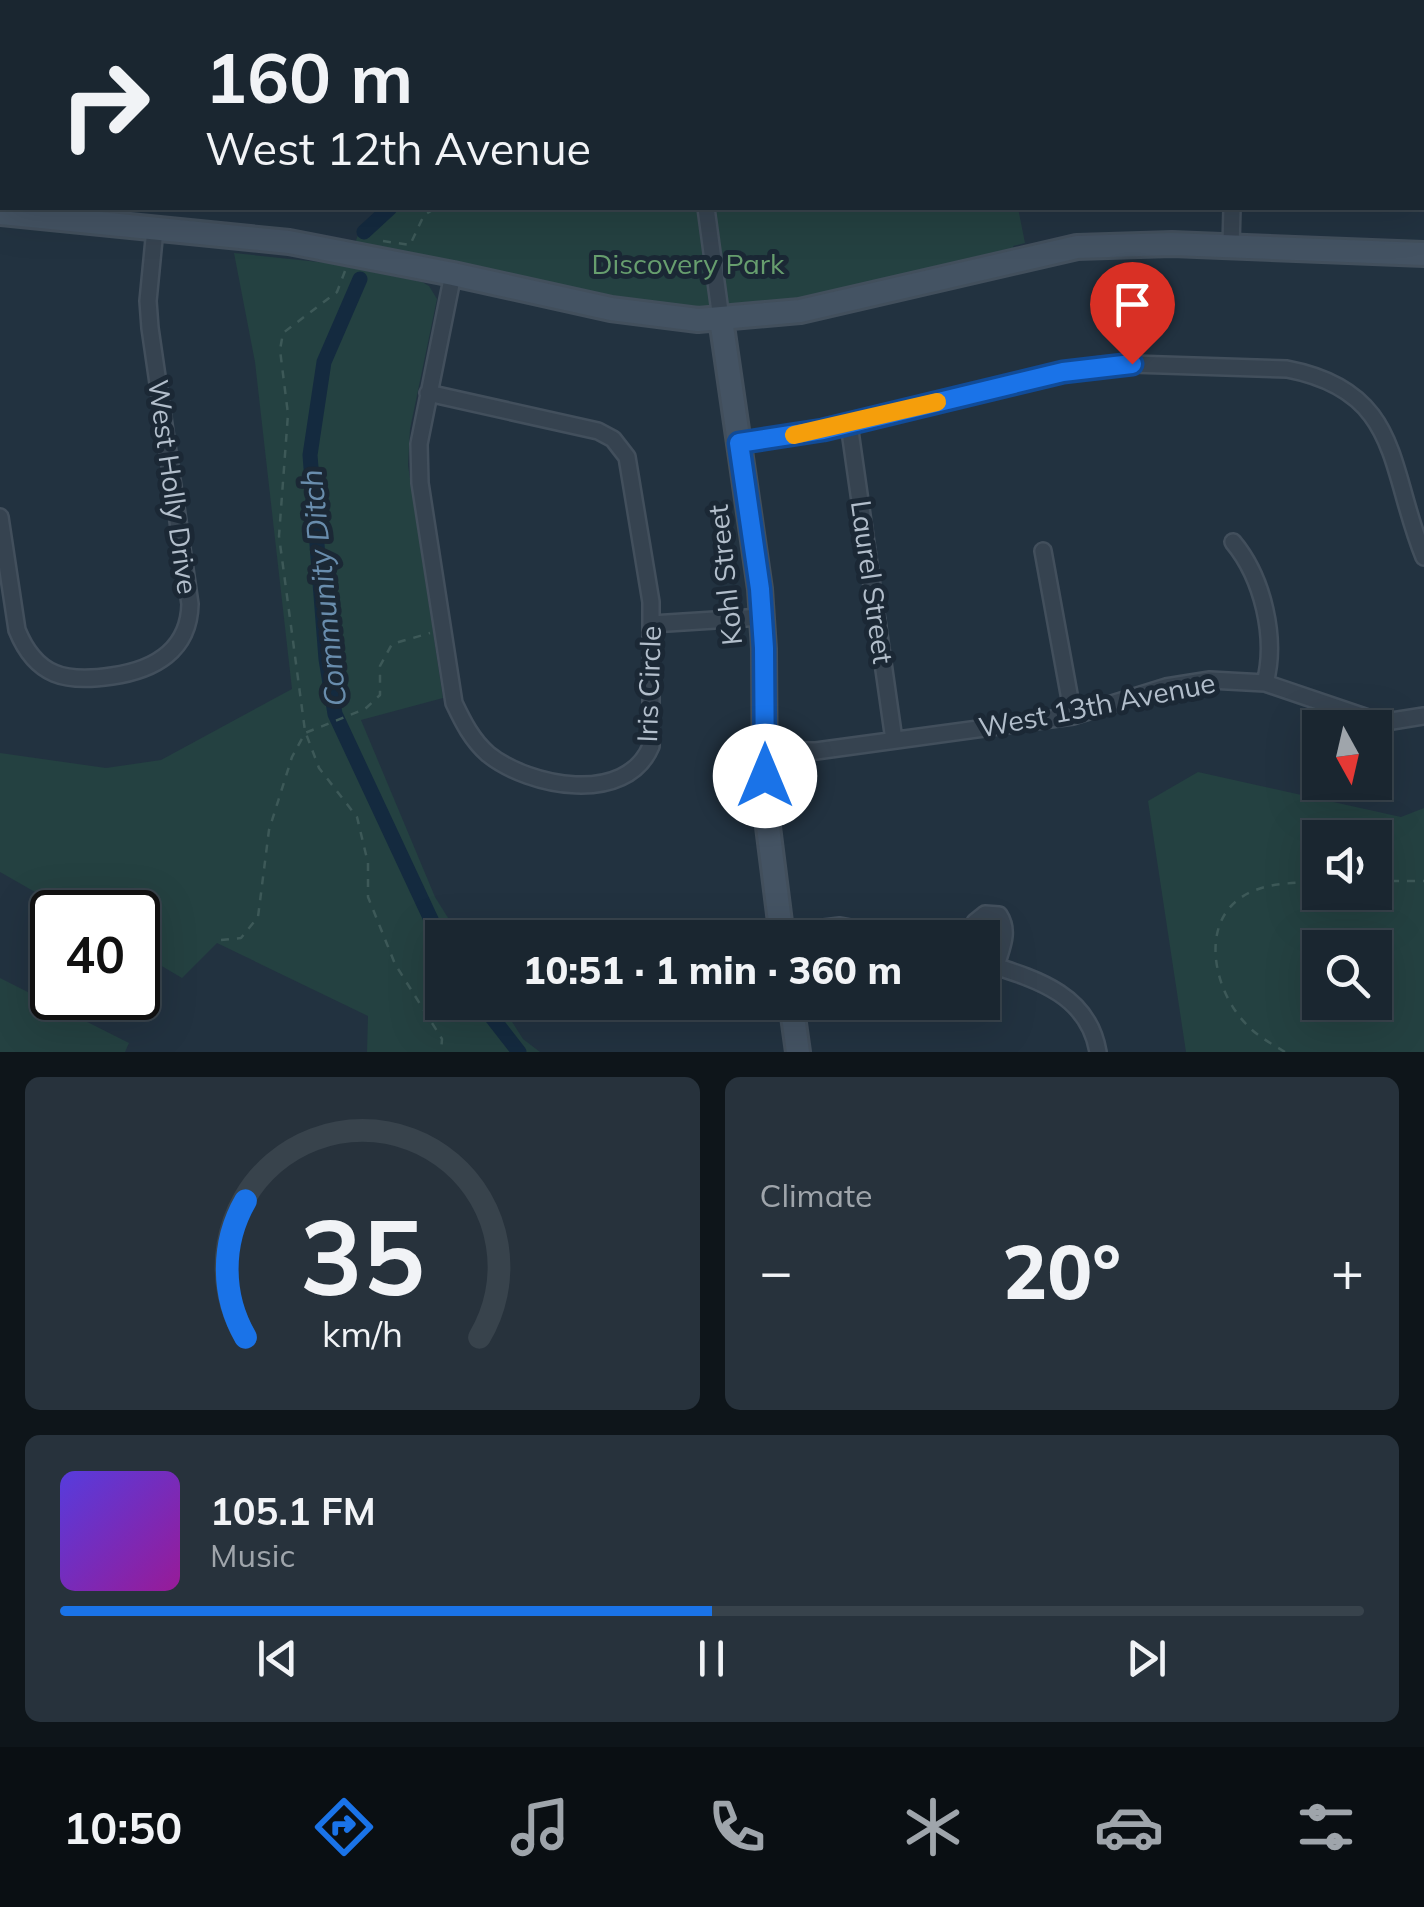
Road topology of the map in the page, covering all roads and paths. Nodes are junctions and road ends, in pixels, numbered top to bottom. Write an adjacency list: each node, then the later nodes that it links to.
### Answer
1 (433, 210): 6 (path)
2 (706, 210): 11 (street, Kohl Street)
3 (1232, 210): 7 (street)
4 (0, 214): 5 (street)
5 (154, 229): 8 (street); 15 (street, West Holly Drive)
6 (375, 239)
7 (1231, 246): 9 (street); 11 (street)
8 (351, 253): 10 (street); 25 (path)
9 (1424, 254)
10 (454, 274): 11 (street); 12 (street, Iris Circle)
11 (720, 319): 14 (street, Kohl Street)
12 (428, 392): 20 (street, Iris Circle); 21 (street, Iris Circle)
13 (849, 424): 14 (street); 18 (street); 26 (street, Laurel Street)
14 (739, 443): 19 (street, Kohl Street)
15 (0, 516)
16 (1233, 542): 22 (street)
17 (1042, 551): 23 (street)
18 (1424, 556)
19 (762, 616): 20 (street); 27 (street, Kohl Street)
20 (652, 624): 28 (street, Iris Circle)
21 (441, 630): 25 (path); 28 (street, Iris Circle)
22 (1264, 683): 23 (street, West 13th Avenue); 24 (street, West 13th Avenue)
23 (1073, 716): 26 (street, West 13th Avenue)
24 (1424, 716)
25 (306, 734): 35 (path); 39 (path)
26 (894, 740): 27 (street, West 13th Avenue)
27 (765, 750): 33 (street, Kohl Street)
28 (642, 764): 29 (street)
29 (656, 776)
30 (1392, 881): 31 (path)
31 (1424, 881)
32 (1302, 883): 42 (path)
33 (780, 920)
34 (977, 920): 36 (street)
35 (220, 940)
36 (1000, 945)
37 (1000, 968): 41 (street)
38 (794, 1020): 40 (street)
39 (441, 1052)
40 (798, 1052)
41 (1098, 1052)
42 (1285, 1052)

